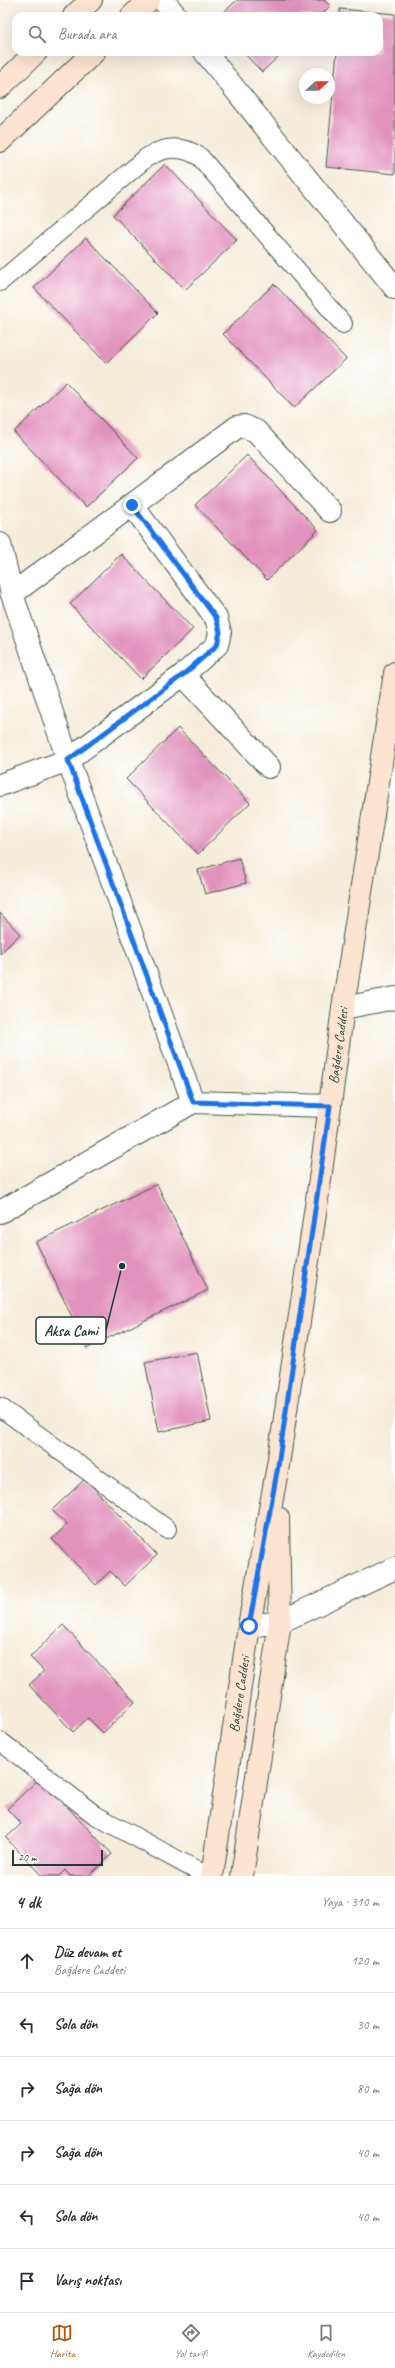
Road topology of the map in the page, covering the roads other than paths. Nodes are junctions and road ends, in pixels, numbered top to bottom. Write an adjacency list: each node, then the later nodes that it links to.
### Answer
1 (91, 0): 4 (main road)
2 (149, 0): 5 (main road)
3 (163, 0): 6 (street)
4 (78, 12)
5 (136, 12)
6 (173, 12)
7 (32, 56): 10 (main road)
8 (90, 56): 11 (main road)
9 (208, 56): 13 (street)
10 (0, 87)
11 (0, 141)
12 (0, 282): 14 (lane)
13 (395, 288)
14 (343, 324)
15 (132, 505): 16 (street); 18 (street); 20 (street)
16 (330, 511)
17 (0, 544): 18 (street)
18 (12, 594): 21 (street)
19 (395, 673): 25 (main road, Bağdere Caddesi)
20 (184, 674): 21 (street); 22 (street)
21 (68, 760): 23 (street); 26 (street)
22 (269, 767)
23 (0, 785)
24 (395, 998): 25 (street)
25 (343, 1008): 27 (main road, Bağdere Caddesi)
26 (193, 1102): 27 (street); 28 (street)
27 (330, 1106): 30 (main road, Bağdere Caddesi)
28 (0, 1212)
29 (0, 1407): 31 (lane)
30 (278, 1466): 33 (main road, Bağdere Caddesi); 34 (main road, Bağdere Caddesi)
31 (167, 1528)
32 (395, 1568): 33 (street)
33 (280, 1622): 34 (street); 38 (main road, Bağdere Caddesi)
34 (249, 1626): 37 (main road, Bağdere Caddesi)
35 (0, 1741): 36 (lane)
36 (207, 1876)
37 (212, 1876)
38 (242, 1876)

